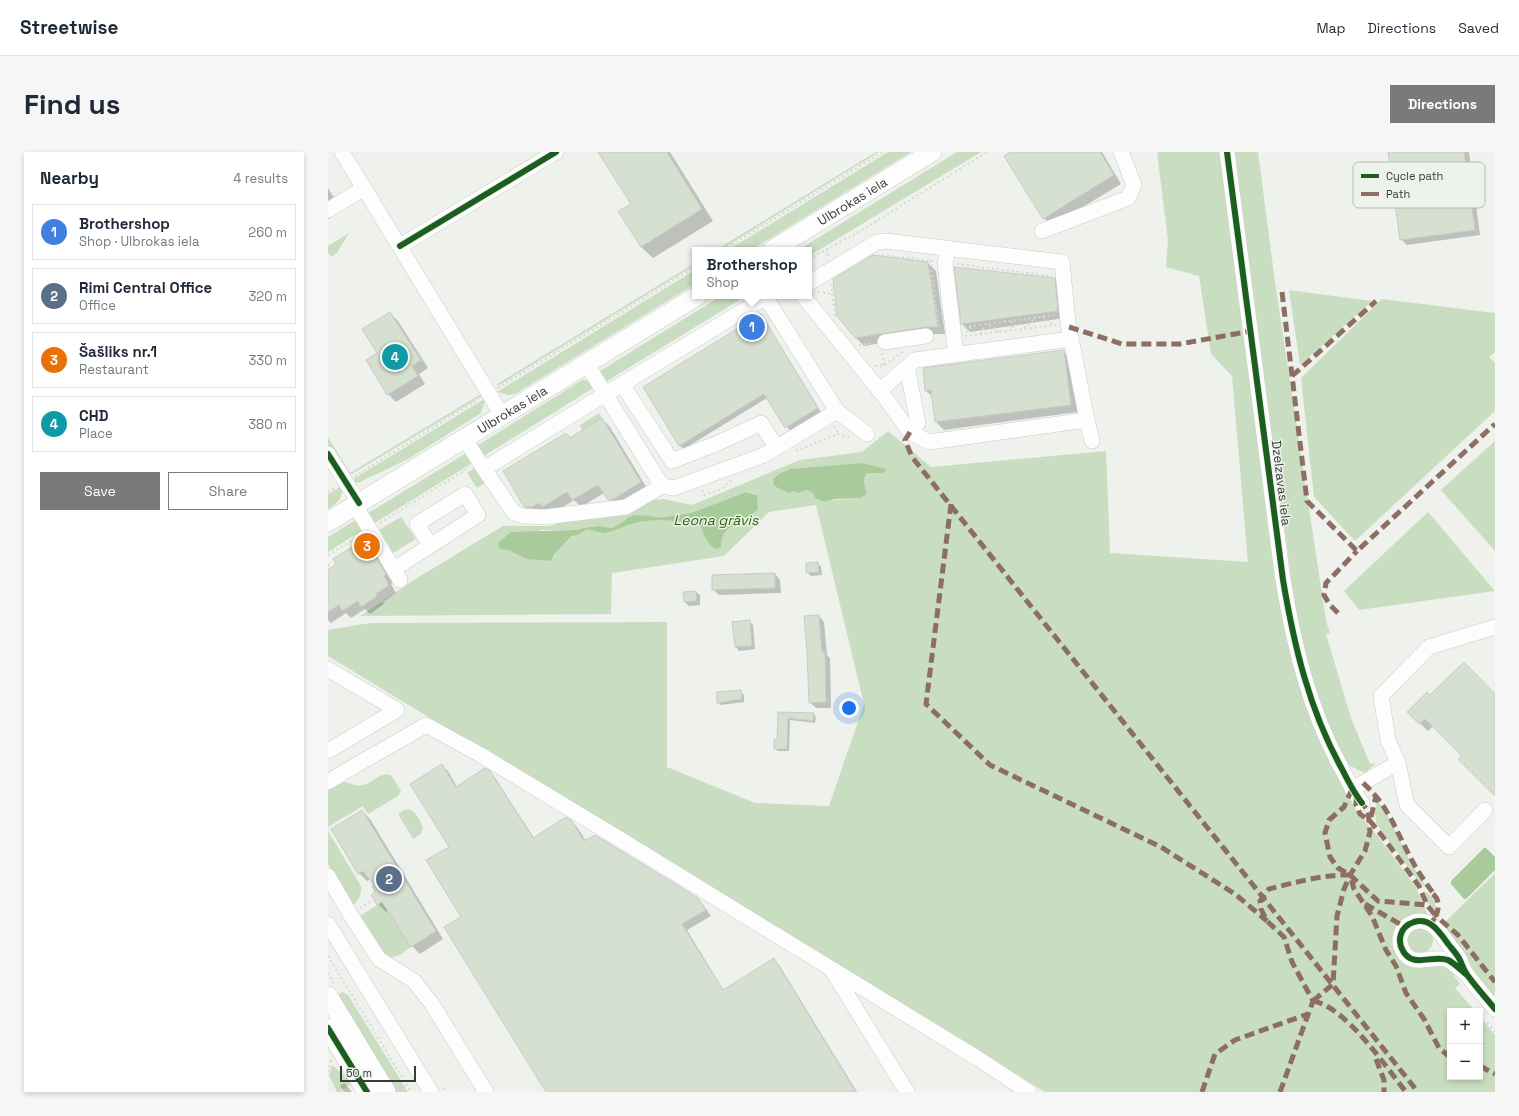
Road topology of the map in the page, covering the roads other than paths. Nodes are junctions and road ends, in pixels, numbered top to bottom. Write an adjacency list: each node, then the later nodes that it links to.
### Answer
1 (342, 152): 6 (street)
2 (556, 152): 9 (street)
3 (932, 152): 10 (main road, Ulbrokas iela)
4 (1120, 152): 8 (street)
5 (1227, 152): 48 (street, Dzelzavas iela)
6 (364, 188): 7 (street); 9 (street)
7 (328, 210)
8 (1042, 231)
9 (400, 246): 28 (street)
10 (777, 247)
11 (948, 248): 12 (street); 17 (street); 19 (street)
12 (812, 287)
13 (812, 294): 25 (street)
14 (692, 299): 22 (main road, Ulbrokas iela)
15 (762, 299): 24 (street)
16 (766, 299): 27 (street)
17 (938, 331): 18 (street); 21 (street)
18 (910, 338): 20 (street); 23 (street)
19 (1071, 339): 21 (street); 29 (street)
20 (885, 342)
21 (956, 354): 23 (street)
22 (586, 363): 26 (street); 28 (main road, Ulbrokas iela)
23 (911, 363): 25 (street); 30 (street)
24 (622, 384): 26 (street); 36 (street)
25 (880, 391): 30 (street)
26 (605, 394): 37 (street); 38 (street)
27 (837, 411): 31 (street); 34 (street)
28 (502, 415): 32 (main road, Ulbrokas iela)
29 (1087, 420): 30 (street); 33 (street)
30 (910, 432)
31 (867, 434)
32 (464, 438): 37 (street); 40 (main road, Ulbrokas iela)
33 (1092, 441)
34 (776, 447): 36 (street); 39 (street)
35 (328, 454): 40 (street)
36 (672, 461): 38 (street)
37 (484, 469): 39 (street)
38 (654, 473): 39 (street)
39 (662, 486)
40 (357, 504): 41 (main road, Ulbrokas iela); 42 (street)
41 (328, 522)
42 (430, 545)
43 (1495, 627): 46 (street)
44 (328, 669): 45 (street)
45 (328, 751)
46 (1398, 763): 48 (street); 50 (street)
47 (328, 782): 53 (street)
48 (1352, 789): 49 (street, Dzelzavas iela)
49 (1362, 804)
50 (1485, 810)
51 (328, 876): 61 (street)
52 (328, 924): 60 (street)
53 (829, 966): 62 (street); 63 (street)
54 (1467, 975): 54 (street); 56 (street)
55 (328, 996): 59 (main road)
56 (1495, 1009)
57 (328, 1028): 58 (main road)
58 (367, 1092)
59 (386, 1092)
60 (431, 1092)
61 (486, 1092)
62 (907, 1092)
63 (1029, 1092)

